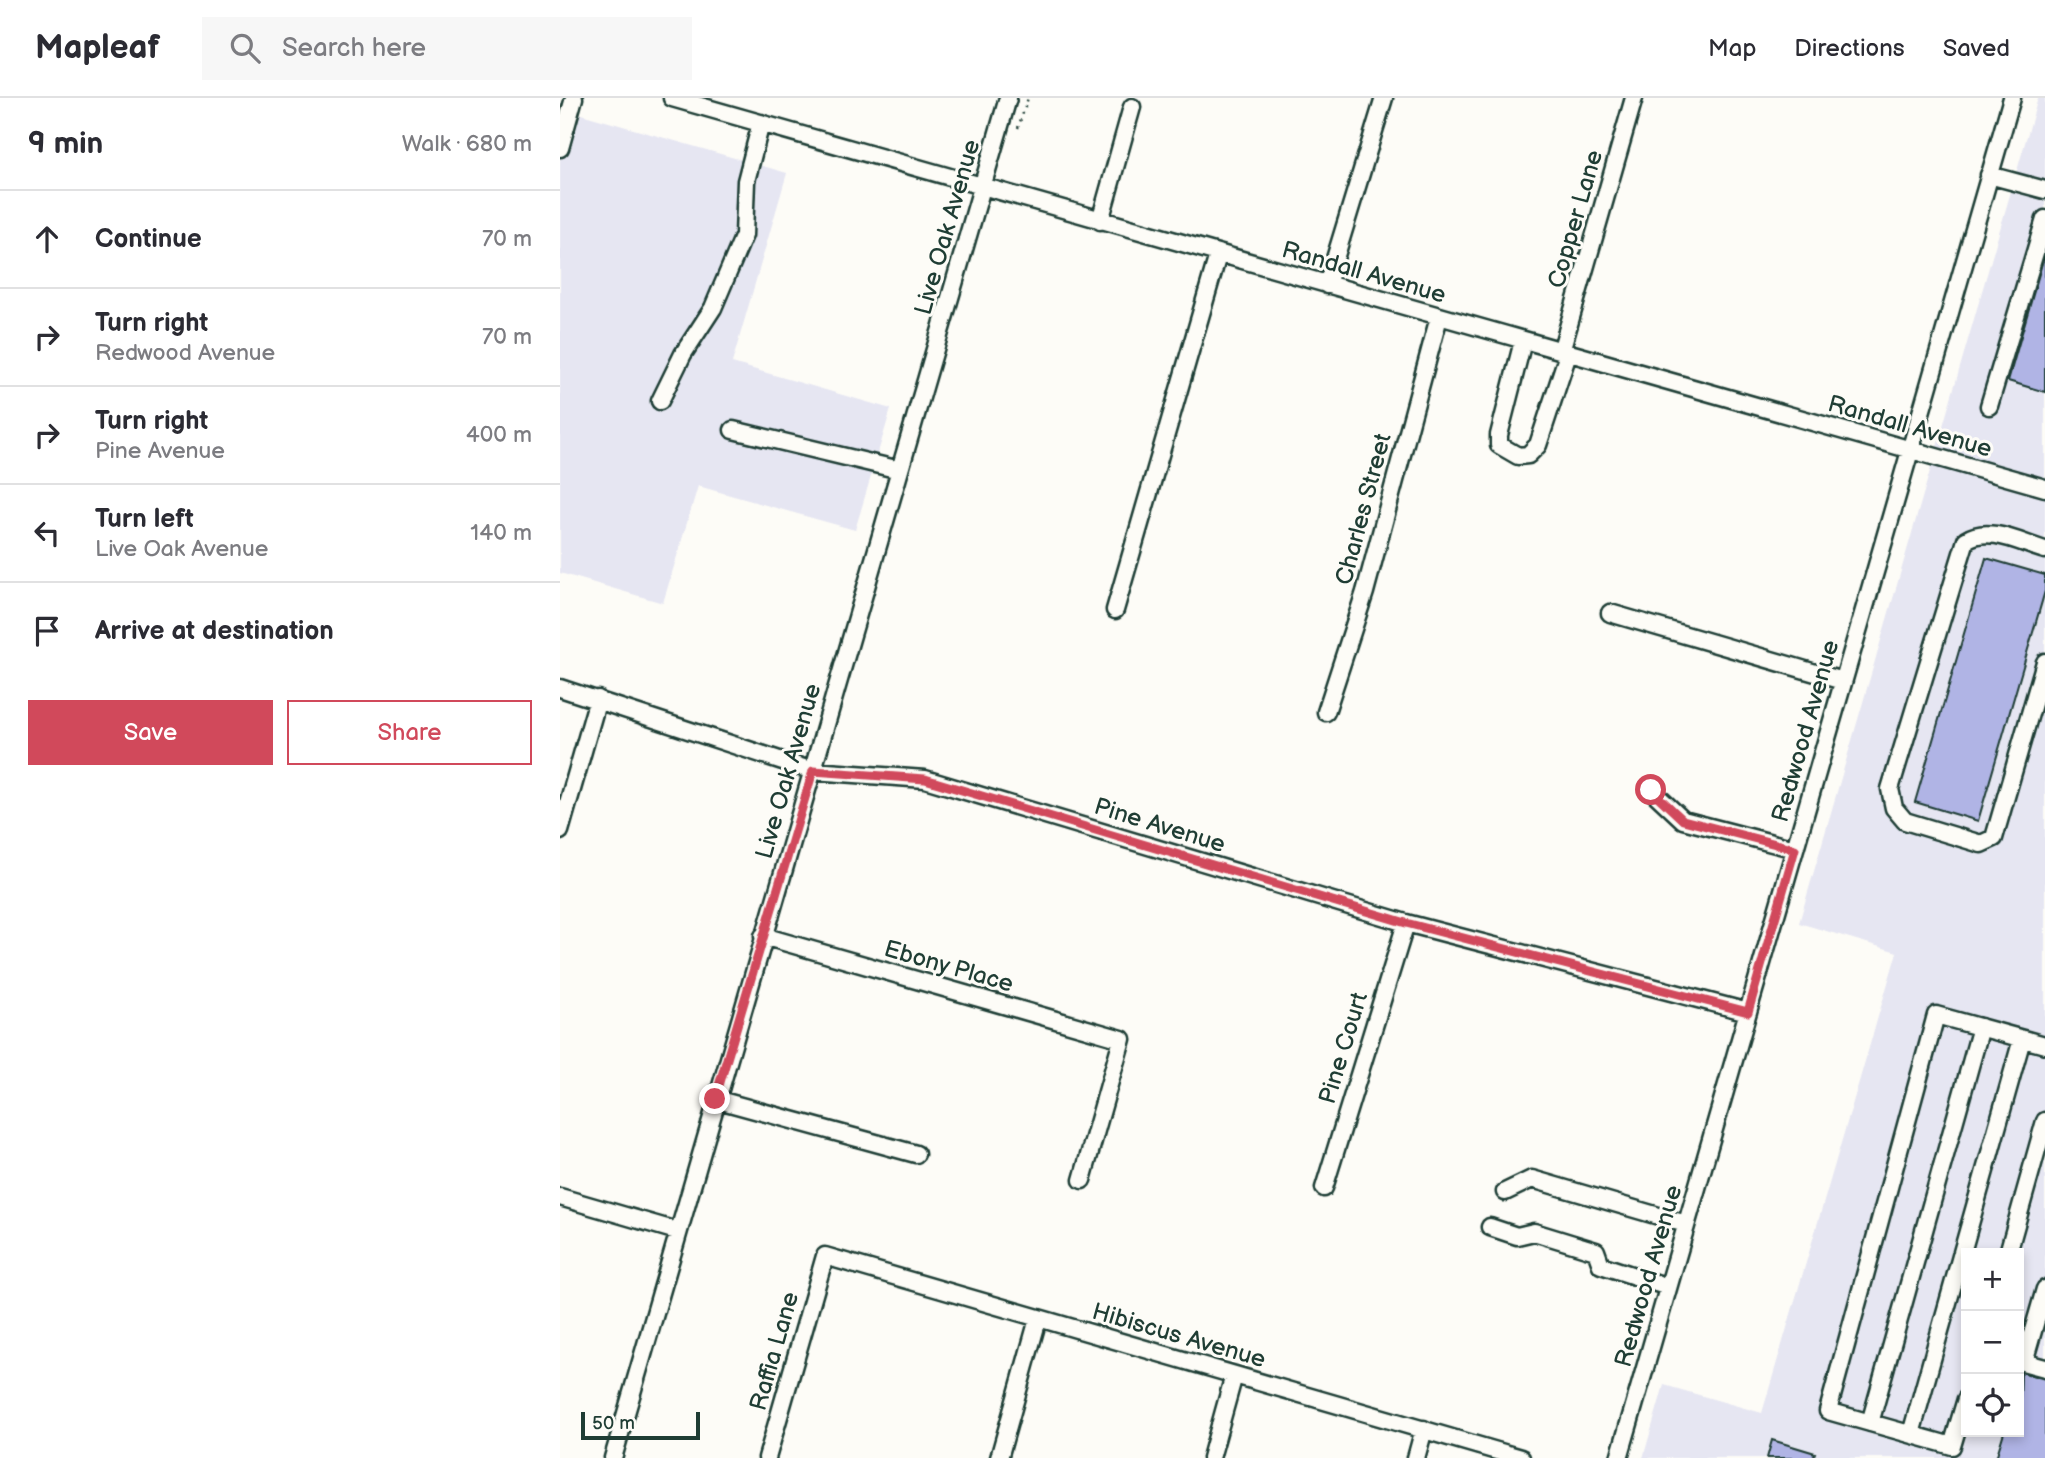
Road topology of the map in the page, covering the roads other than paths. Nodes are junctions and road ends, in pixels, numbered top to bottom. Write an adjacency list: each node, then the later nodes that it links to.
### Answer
1 (574, 98): 9 (street)
2 (672, 98): 8 (street, Randall Avenue)
3 (1008, 98): 11 (street, Live Oak Avenue)
4 (1384, 98): 16 (street)
5 (1634, 98): 19 (street, Copper Lane)
6 (2012, 98): 10 (street, Redwood Avenue)
7 (1132, 107): 14 (street)
8 (761, 123): 11 (street, Randall Avenue); 20 (street)
9 (560, 148)
10 (1989, 175): 12 (street); 23 (street, Redwood Avenue)
11 (983, 187): 14 (street, Randall Avenue); 24 (street, Live Oak Avenue)
12 (2045, 190)
13 (2045, 219): 21 (street)
14 (1100, 221): 15 (street, Randall Avenue)
15 (1218, 255): 16 (street, Randall Avenue); 27 (street)
16 (1327, 285): 17 (street, Randall Avenue)
17 (1439, 317): 18 (street, Randall Avenue); 33 (street, Charles Street)
18 (1523, 341): 19 (street, Randall Avenue); 19 (street, Copper Lane)
19 (1564, 353): 23 (street, Randall Avenue)
20 (660, 401)
21 (1989, 406)
22 (733, 430): 24 (street)
23 (1910, 450): 25 (street, Randall Avenue); 30 (street, Redwood Avenue)
24 (900, 470): 34 (street, Live Oak Avenue)
25 (2045, 488)
26 (2045, 550): 29 (street)
27 (1115, 610)
28 (1610, 613): 30 (street)
29 (2045, 662)
30 (1843, 681): 37 (street, Redwood Avenue)
31 (560, 688): 32 (street, Pine Avenue)
32 (598, 699): 34 (street, Pine Avenue); 36 (street)
33 (1326, 712)
34 (813, 771): 38 (street, Pine Avenue); 39 (street, Live Oak Avenue)
35 (1651, 790): 37 (street)
36 (560, 831)
37 (1795, 849): 40 (street, Redwood Avenue)
38 (1406, 923): 40 (street, Pine Avenue); 48 (street, Pine Court)
39 (763, 936): 44 (street, Live Oak Avenue); 47 (street, Ebony Place)
40 (1748, 1012): 51 (street, Redwood Avenue)
41 (1981, 1027): 42 (street); 64 (street); 64 (street)
42 (2022, 1038): 43 (street); 66 (street)
43 (2045, 1045)
44 (715, 1099): 46 (street); 53 (street, Live Oak Avenue)
45 (2045, 1121): 54 (street)
46 (916, 1154)
47 (1082, 1180)
48 (1324, 1188)
49 (1505, 1192): 51 (street)
50 (560, 1197): 53 (street)
51 (1686, 1224): 56 (street, Redwood Avenue)
52 (1490, 1227): 56 (street)
53 (677, 1231): 67 (street, Live Oak Avenue)
54 (2009, 1248)
55 (825, 1256): 58 (street, Hibiscus Avenue); 68 (street, Raffia Lane)
56 (1668, 1287): 73 (street, Redwood Avenue)
57 (2045, 1289): 59 (street)
58 (1038, 1319): 62 (street, Hibiscus Avenue); 69 (street)
59 (2024, 1356)
60 (2024, 1362): 61 (street)
61 (2045, 1367)
62 (1234, 1375): 65 (street, Hibiscus Avenue); 70 (street)
63 (1961, 1416): 66 (street)
64 (1870, 1423): 66 (street)
65 (1424, 1429): 71 (street); 72 (street, Hibiscus Avenue)
66 (1911, 1434)
67 (613, 1458)
68 (767, 1458)
69 (999, 1458)
70 (1211, 1458)
71 (1416, 1458)
72 (1521, 1458)
73 (1619, 1458)

